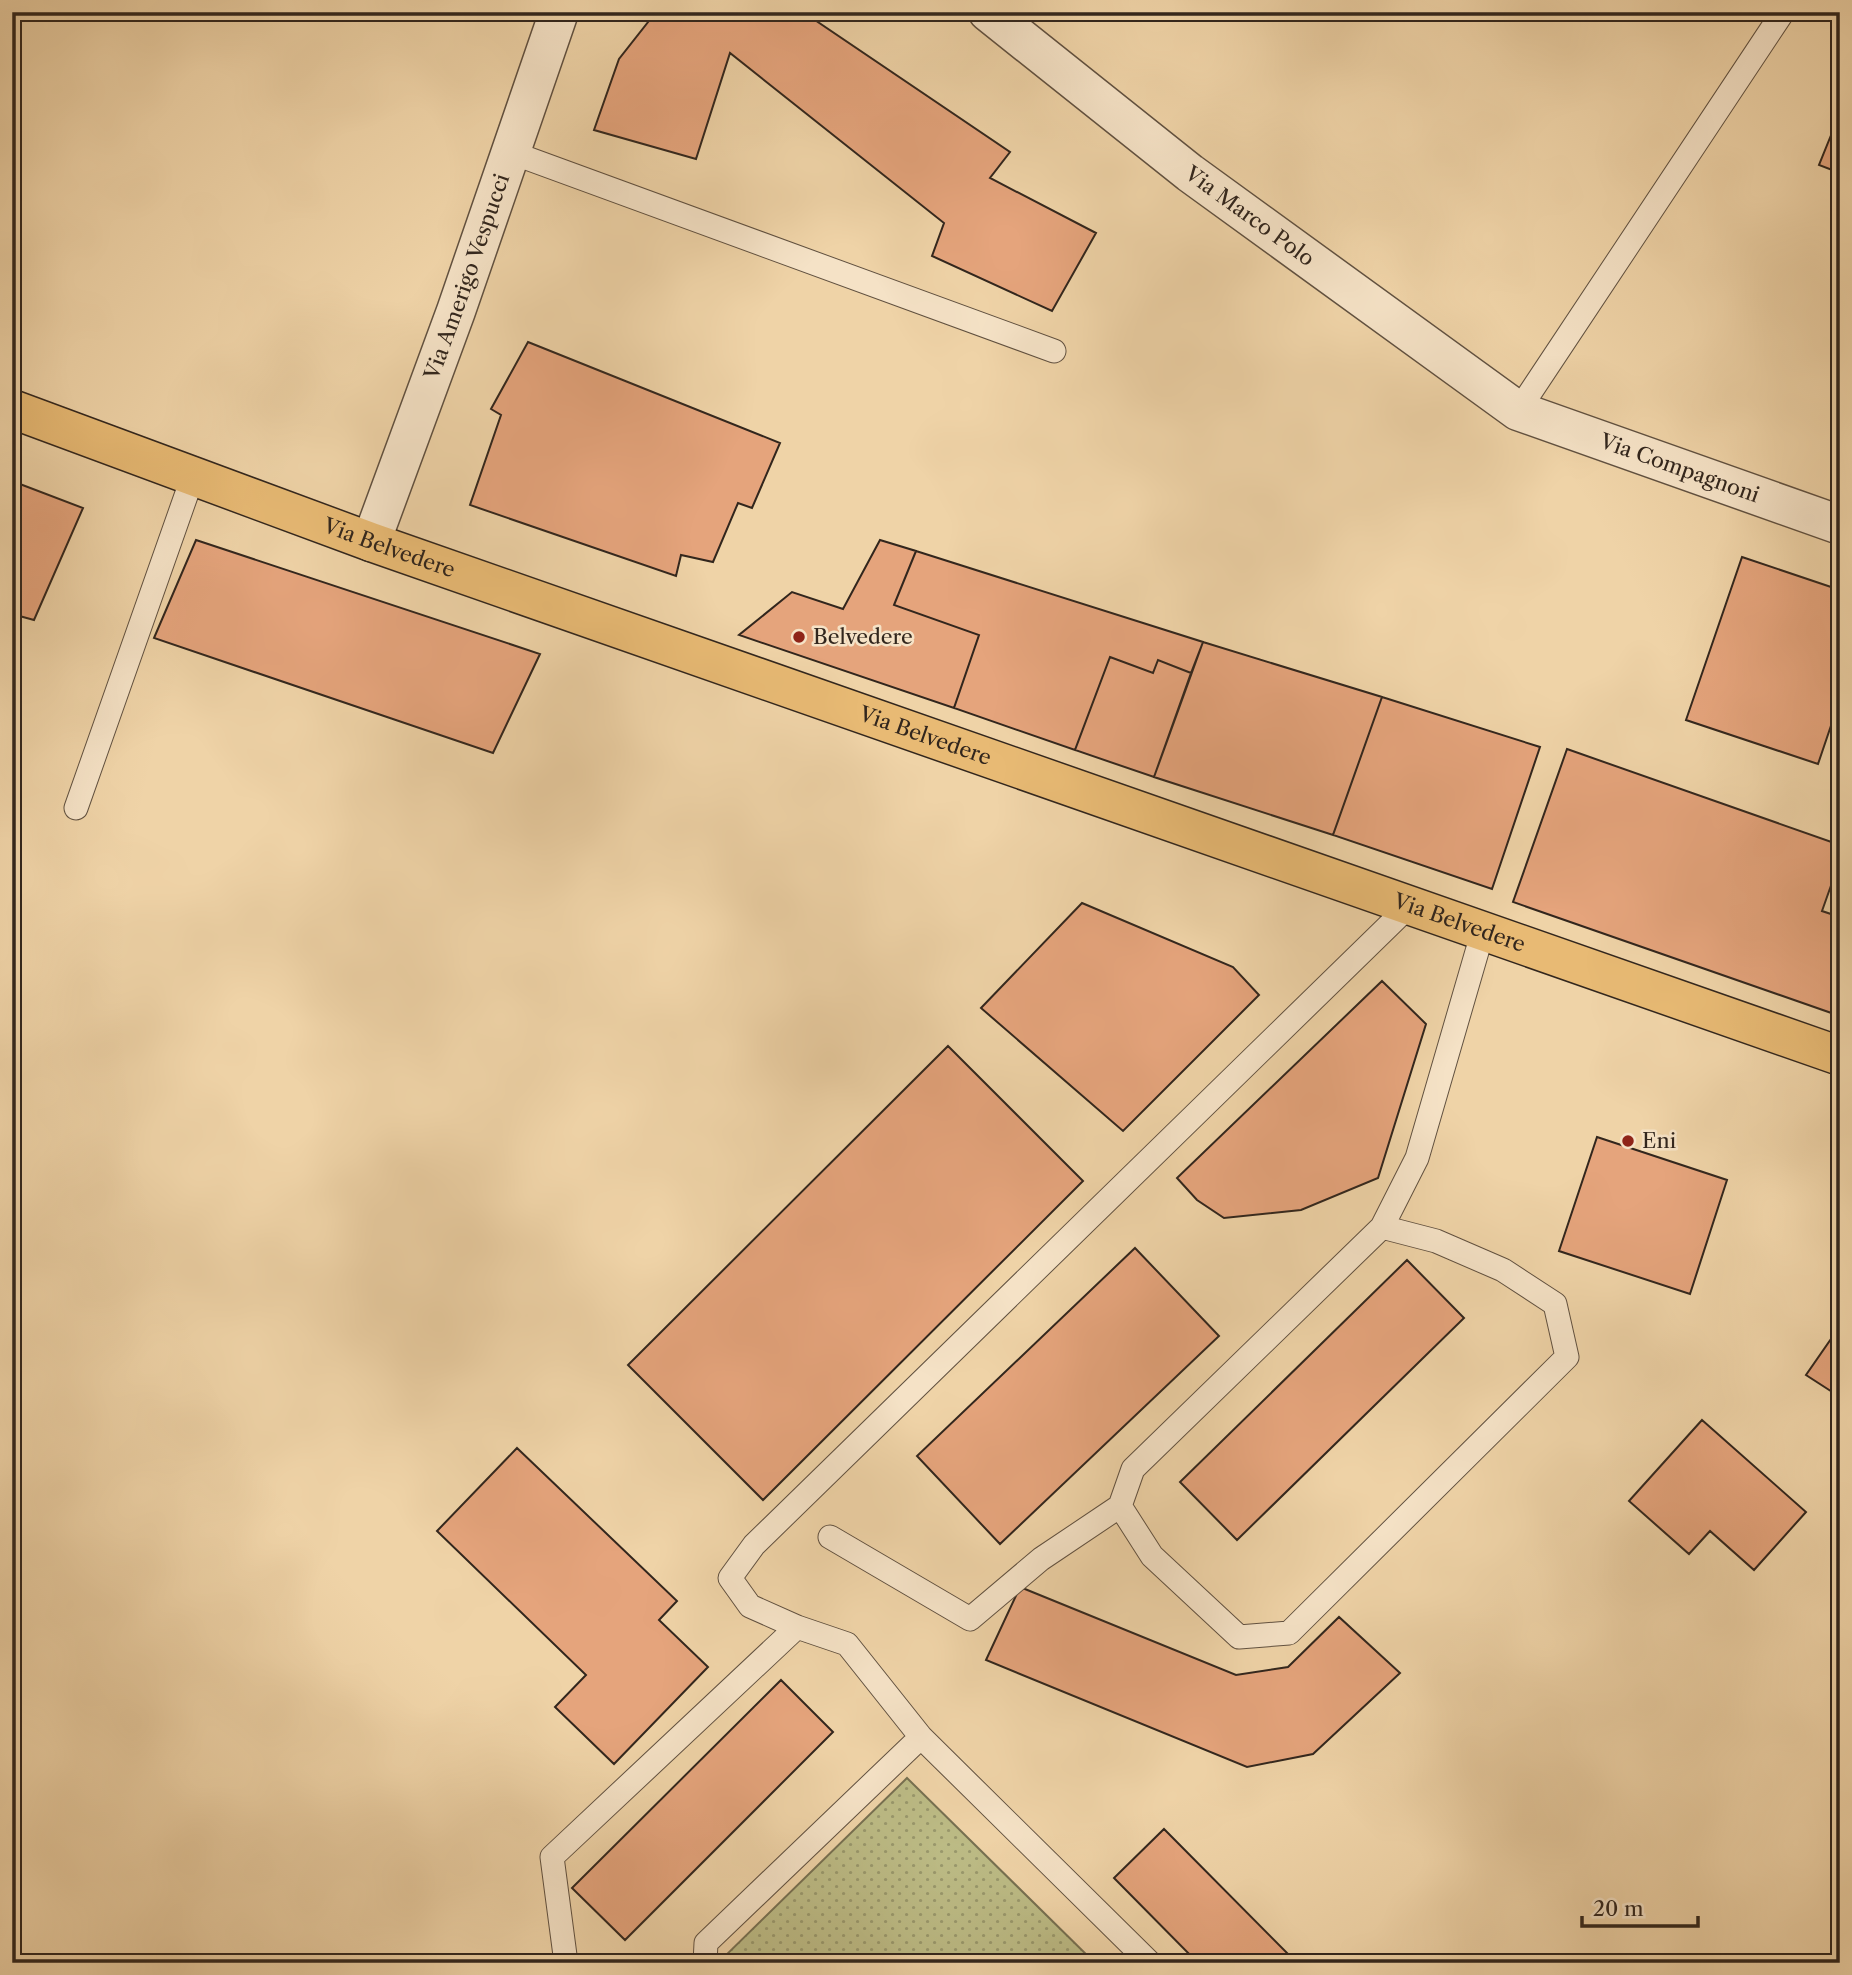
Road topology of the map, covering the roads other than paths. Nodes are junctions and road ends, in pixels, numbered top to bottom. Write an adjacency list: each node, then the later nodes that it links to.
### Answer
1 (559, 12): 4 (street, Via Amerigo Vespucci)
2 (988, 12): 7 (street, Via Marco Polo)
3 (1783, 12): 7 (lane)
4 (510, 152): 5 (lane); 10 (street, Via Amerigo Vespucci)
5 (1054, 351)
6 (12, 409): 8 (main road, Via Belvedere)
7 (1518, 411): 9 (street, Via Compagnoni)
8 (193, 476): 10 (main road, Via Belvedere); 11 (lane)
9 (1840, 524)
10 (371, 542): 12 (main road, Via Belvedere)
11 (76, 808)
12 (1409, 906): 13 (main road, Via Belvedere); 18 (lane)
13 (1483, 931): 14 (main road, Via Belvedere); 15 (lane)
14 (1840, 1056)
15 (1382, 1227): 16 (lane); 16 (lane)
16 (1120, 1506): 17 (lane)
17 (830, 1537)
18 (797, 1627): 19 (lane); 20 (lane)
19 (922, 1737): 21 (lane); 22 (lane)
20 (566, 1963)
21 (705, 1963)
22 (1150, 1963)

